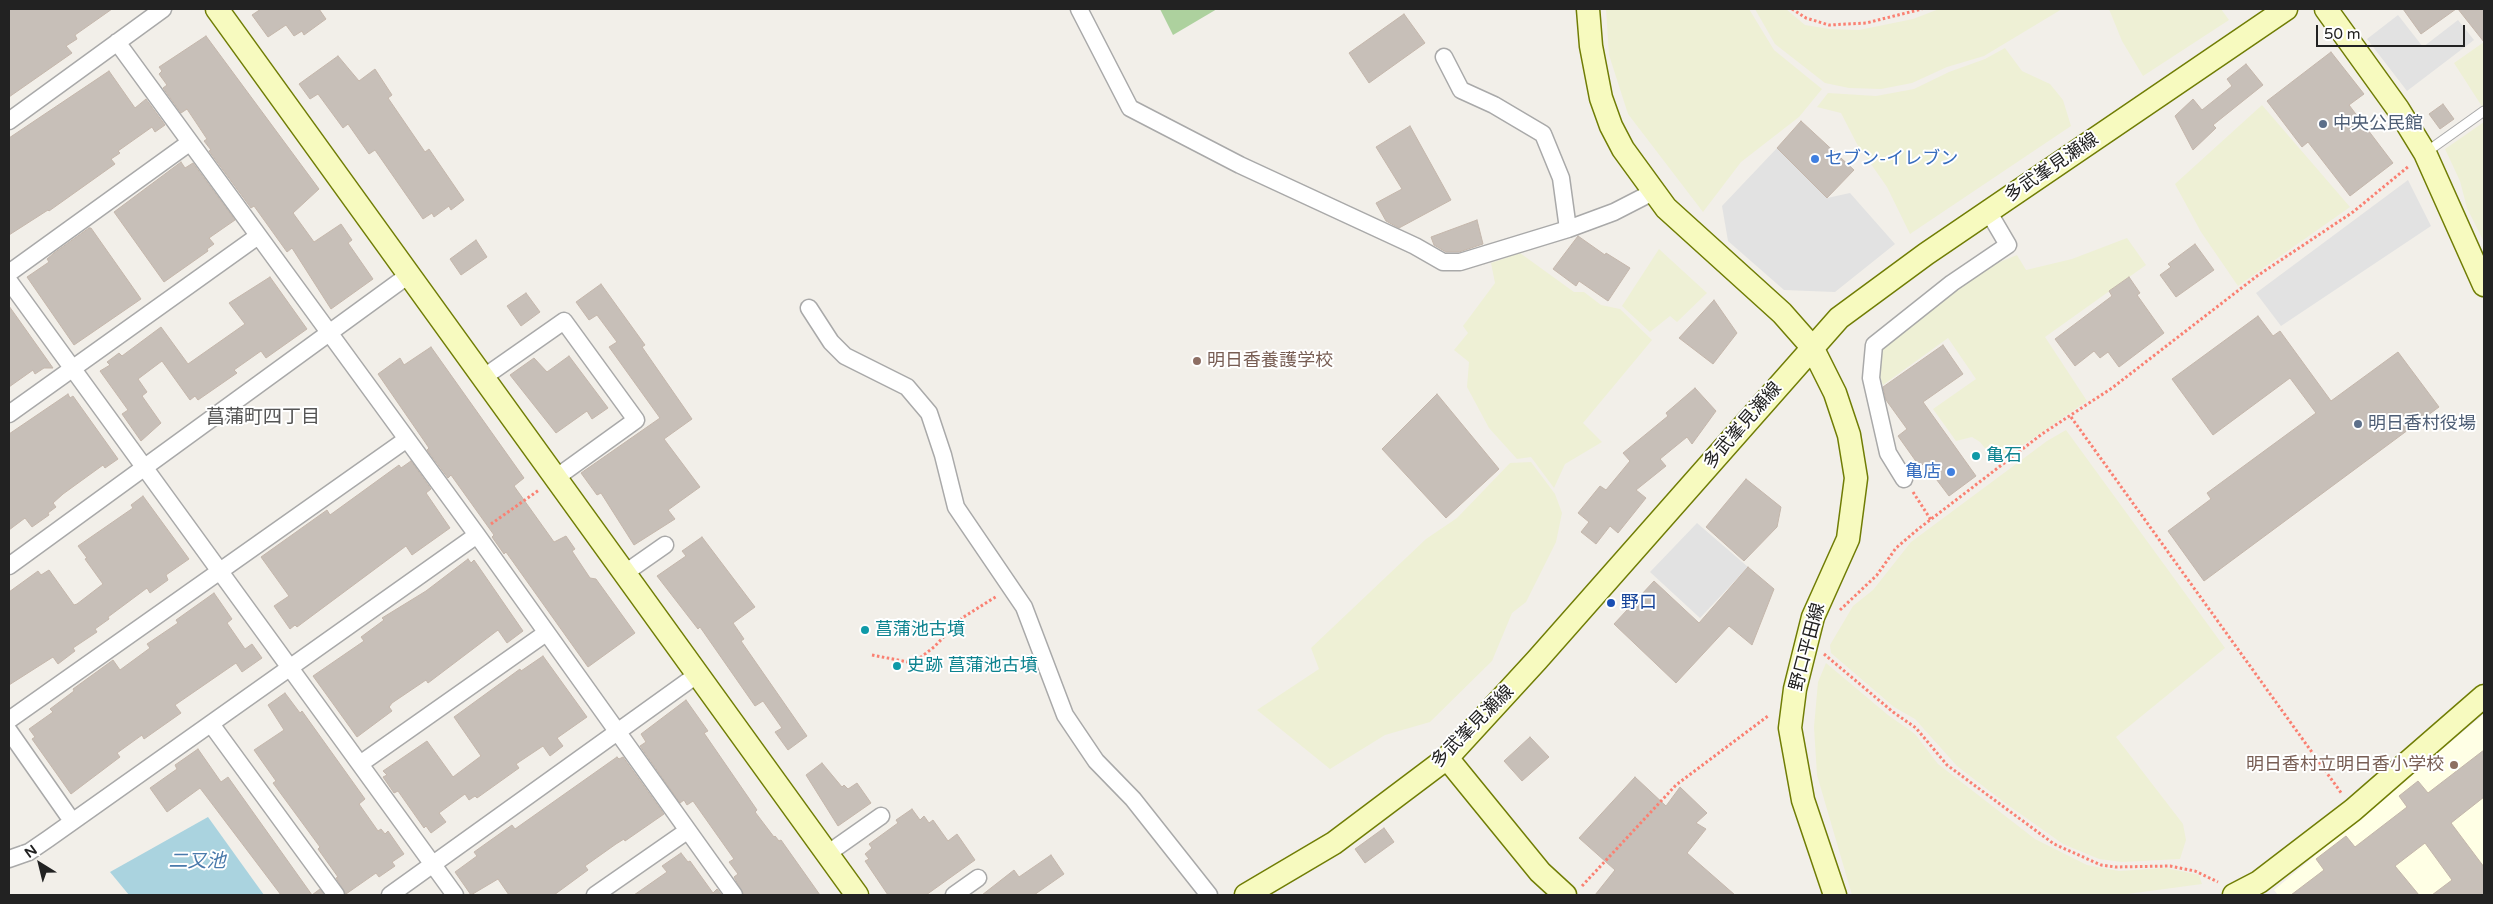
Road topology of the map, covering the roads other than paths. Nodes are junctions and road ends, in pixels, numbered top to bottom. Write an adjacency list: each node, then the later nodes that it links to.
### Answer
1 (162, 9): 7 (street)
2 (217, 9): 18 (street)
3 (1079, 9): 15 (street)
4 (1588, 9): 13 (street, 野口平田線)
5 (2286, 9): 14 (street, 多武峯見瀬線)
6 (2326, 9): 12 (street)
7 (117, 42): 10 (street); 11 (street)
8 (1444, 57): 15 (street)
9 (2484, 111): 12 (lane)
10 (9, 121)
11 (189, 142): 16 (street); 17 (street)
12 (2425, 153): 20 (street)
13 (1653, 192): 15 (street); 23 (street, 野口平田線)
14 (1988, 211): 23 (street, 多武峯見瀬線); 30 (street)
15 (1568, 229)
16 (258, 236): 22 (street); 24 (street)
17 (9, 273)
18 (410, 274): 22 (street); 25 (street)
19 (9, 281): 24 (street)
20 (2484, 285)
21 (809, 308): 61 (street)
22 (329, 334): 27 (street); 28 (street)
23 (1812, 347): 44 (street, 多武峯見瀬線); 63 (street, 野口平田線)
24 (72, 369): 26 (street); 28 (street)
25 (484, 377): 29 (street); 29 (street)
26 (9, 414)
27 (407, 439): 31 (street); 34 (street)
28 (144, 468): 33 (street); 34 (street)
29 (557, 477): 35 (street)
30 (1904, 479)
31 (476, 535): 36 (street); 37 (street)
32 (665, 545): 35 (street)
33 (9, 566)
34 (218, 571): 37 (street); 40 (street)
35 (625, 572): 38 (street)
36 (546, 633): 43 (street); 45 (street)
37 (290, 668): 41 (street); 45 (street)
38 (698, 674): 43 (street); 49 (street)
39 (2484, 696): 64 (street)
40 (9, 720)
41 (211, 724): 47 (street); 54 (street)
42 (9, 731): 47 (street)
43 (616, 732): 48 (street); 51 (street)
44 (1447, 758): 53 (street); 62 (street, 多武峯見瀬線)
45 (360, 764): 51 (street)
46 (881, 816): 49 (street)
47 (72, 821): 50 (street)
48 (687, 831): 57 (street); 58 (street)
49 (827, 854): 59 (street)
50 (9, 859)
51 (432, 865): 55 (street); 56 (street)
52 (978, 878): 60 (street)
53 (1573, 892)
54 (336, 895)
55 (390, 895)
56 (454, 895)
57 (596, 895)
58 (734, 895)
59 (857, 895)
60 (954, 895)
61 (1209, 895)
62 (1246, 895)
63 (1835, 895)
64 (2235, 895)

